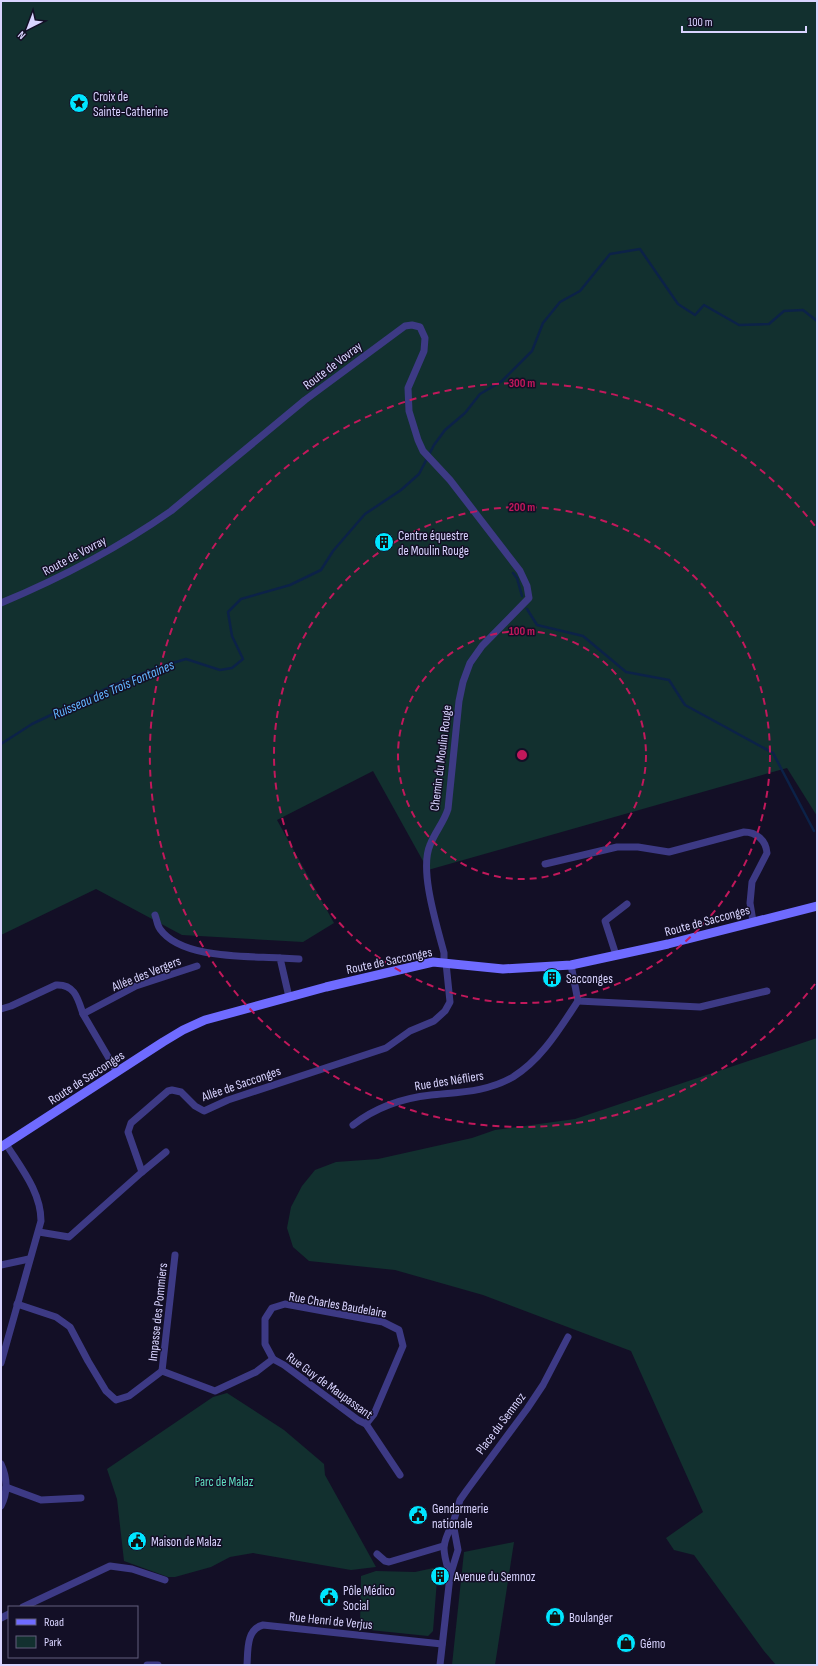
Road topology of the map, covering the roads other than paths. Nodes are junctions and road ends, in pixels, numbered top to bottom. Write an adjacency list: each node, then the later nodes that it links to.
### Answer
1 (529, 598): 2 (street, Route de Vovray); 11 (street, Chemin du Moulin Rouge)
2 (1, 603)
3 (545, 864): 7 (street)
4 (627, 904): 8 (street)
5 (817, 906): 7 (street, Route de Sacconges)
6 (156, 915): 9 (street)
7 (753, 921): 8 (street, Route de Sacconges)
8 (616, 955): 12 (street, Route de Sacconges)
9 (280, 958): 10 (street); 15 (street)
10 (299, 959)
11 (445, 963): 12 (street, Route de Sacconges); 15 (street, Route de Sacconges); 23 (street, Allée de Sacconges)
12 (571, 965): 16 (street)
13 (197, 966): 18 (street, Allée des Vergers)
14 (767, 991): 16 (street)
15 (289, 997): 19 (street, Route de Sacconges)
16 (578, 1001): 20 (street, Rue des Néfliers)
17 (1, 1009): 18 (street)
18 (83, 1014): 19 (street)
19 (117, 1072): 21 (street, Route de Sacconges)
20 (353, 1125)
21 (4, 1146): 24 (street)
22 (166, 1152): 23 (street)
23 (142, 1172): 24 (street)
24 (39, 1232): 26 (street)
25 (175, 1255): 32 (street, Impasse des Pommiers)
26 (30, 1259): 27 (street); 28 (street)
27 (1, 1265)
28 (17, 1304): 31 (street); 32 (street)
29 (568, 1337): 39 (street, Place du Semnoz)
30 (273, 1359): 32 (street, Rue Guy de Maupassant); 33 (street, Rue Guy de Maupassant); 33 (street, Rue Charles Baudelaire)
31 (1, 1363)
32 (162, 1372)
33 (366, 1424): 35 (street, Rue Guy de Maupassant)
34 (1, 1464): 36 (street)
35 (400, 1474)
36 (6, 1487): 37 (street); 38 (street)
37 (81, 1498)
38 (1, 1506)
39 (453, 1523): 40 (street, Place du Semnoz); 42 (street)
40 (443, 1546): 41 (street); 42 (street)
41 (377, 1554)
42 (450, 1576): 45 (street)
43 (165, 1580): 44 (street)
44 (25, 1606)
45 (442, 1644): 48 (street, Rue Henri de Verjus); 49 (street)
46 (147, 1665): 47 (street)
47 (158, 1665)
48 (247, 1665)
49 (440, 1665)

